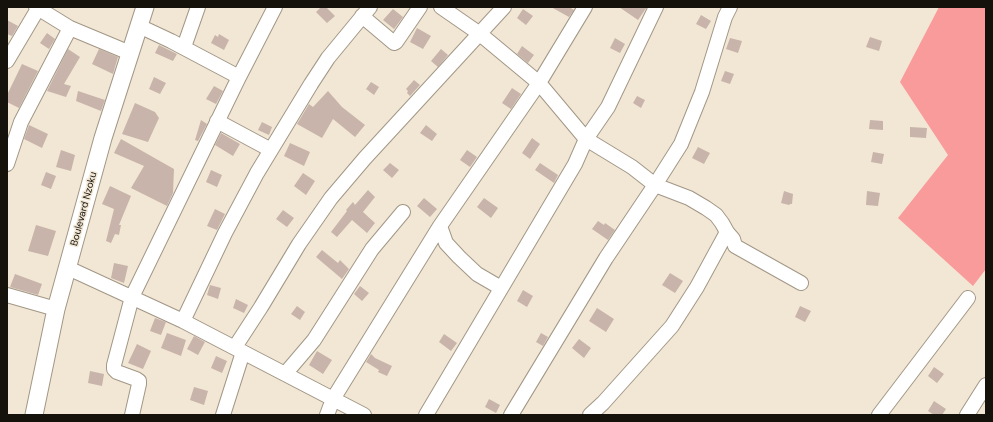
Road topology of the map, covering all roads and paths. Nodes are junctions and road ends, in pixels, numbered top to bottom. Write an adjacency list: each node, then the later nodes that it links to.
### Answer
1 (38, 7): 13 (street); 17 (street)
2 (145, 7): 12 (street, Boulevard Nzoku)
3 (198, 7): 15 (street)
4 (275, 7): 18 (street)
5 (420, 7): 11 (street)
6 (441, 7): 14 (street)
7 (504, 7): 14 (street)
8 (585, 7): 19 (street)
9 (656, 7): 21 (street)
10 (730, 7): 24 (street)
11 (366, 12): 22 (street)
12 (139, 26): 15 (street); 16 (street, Boulevard Nzoku)
13 (70, 28): 16 (street); 23 (street)
14 (480, 34): 19 (street); 36 (street)
15 (184, 47): 18 (street)
16 (130, 53): 28 (street, Boulevard Nzoku)
17 (7, 61)
18 (239, 77): 20 (street)
19 (538, 83): 21 (street); 26 (street)
20 (217, 121): 22 (street); 32 (street)
21 (586, 138): 24 (street); 30 (street)
22 (271, 150): 35 (street)
23 (7, 164)
24 (656, 185): 27 (street); 46 (street)
25 (403, 212): 37 (street)
26 (440, 226): 30 (street); 39 (street)
27 (727, 232): 29 (street); 47 (street)
28 (68, 268): 32 (street); 34 (street, Boulevard Nzoku)
29 (801, 283)
30 (501, 288): 45 (street)
31 (7, 295): 34 (street)
32 (132, 297): 35 (street); 41 (street)
33 (968, 298): 48 (street)
34 (56, 309): 40 (street, Boulevard Nzoku)
35 (183, 320): 36 (street)
36 (239, 350): 37 (street); 42 (street)
37 (284, 374): 39 (street)
38 (986, 386): 49 (street)
39 (333, 399): 43 (street); 44 (street)
40 (34, 415)
41 (132, 415)
42 (223, 415)
43 (327, 415)
44 (364, 415)
45 (426, 415)
46 (511, 415)
47 (590, 415)
48 (879, 415)
49 (967, 415)

